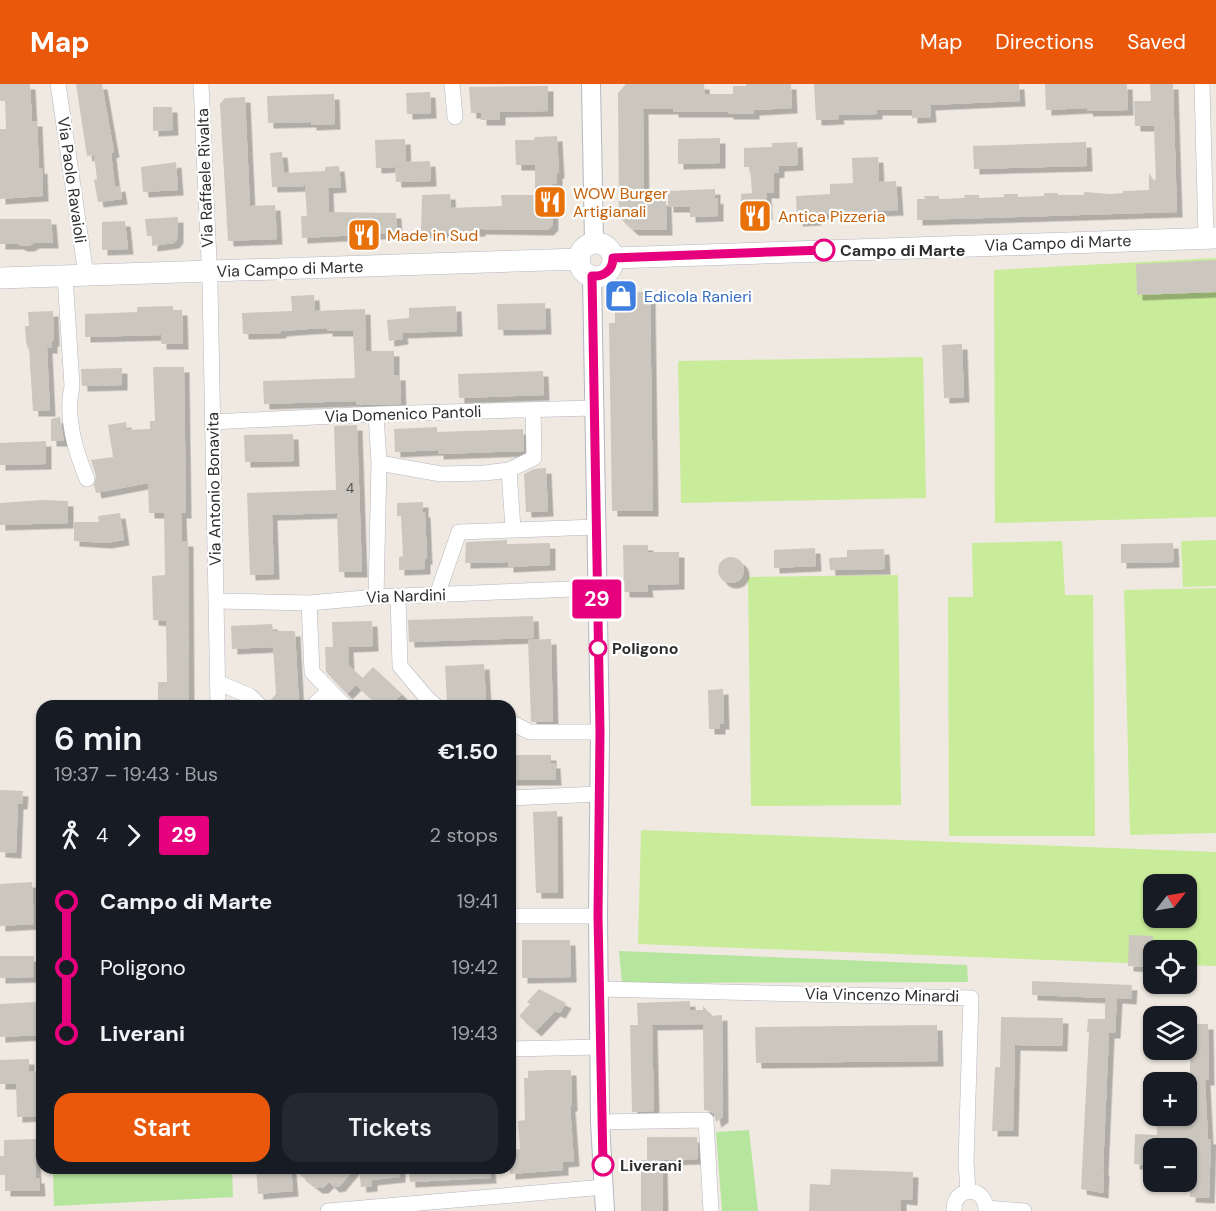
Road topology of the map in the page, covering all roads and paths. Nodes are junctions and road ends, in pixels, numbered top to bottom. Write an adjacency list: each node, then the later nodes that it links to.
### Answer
1 (58, 84): 12 (street, Via Paolo Ravaioli)
2 (201, 84): 11 (street, Via Raffaele Rivalta)
3 (452, 84): 6 (street)
4 (591, 84): 8 (street)
5 (1202, 84): 7 (street)
6 (455, 117)
7 (1211, 239): 9 (main road, Via Campo di Marte)
8 (594, 243): 9 (main road); 10 (main road)
9 (613, 258): 10 (main road)
10 (586, 268): 11 (main road, Via Campo di Marte); 15 (street)
11 (208, 271): 12 (main road, Via Campo di Marte); 18 (street, Via Antonio Bonavita)
12 (86, 275): 13 (main road, Via Campo di Marte)
13 (65, 276): 14 (main road, Via Campo di Marte); 21 (street)
14 (0, 278)
15 (594, 408): 16 (street, Via Domenico Pantoli); 22 (street)
16 (533, 410): 17 (street, Via Domenico Pantoli); 20 (street)
17 (376, 414): 18 (street, Via Domenico Pantoli); 19 (street)
18 (212, 422): 28 (street, Via Antonio Bonavita)
19 (379, 463): 20 (street); 26 (street)
20 (508, 470): 23 (street)
21 (87, 479)
22 (596, 527): 23 (street); 24 (street)
23 (513, 529): 25 (street)
24 (597, 588): 25 (street, Via Nardini); 38 (street)
25 (437, 595): 27 (street, Via Nardini)
26 (376, 597): 27 (street, Via Nardini); 29 (street, Via Nardini)
27 (398, 597): 36 (street)
28 (216, 601): 29 (street, Via Nardini); 30 (street, Via Antonio Bonavita)
29 (309, 603): 31 (street)
30 (217, 682): 32 (street, Via Antonio Bonavita); 33 (street)
31 (329, 691): 34 (street); 35 (street)
32 (218, 700)
33 (254, 700)
34 (319, 700)
35 (339, 700)
36 (424, 700)
37 (516, 726): 38 (street)
38 (600, 732): 39 (street)
39 (598, 794): 40 (street); 42 (street)
40 (516, 798)
41 (516, 916): 42 (street)
42 (598, 916): 43 (street)
43 (599, 989): 44 (street); 48 (street, Via Vincenzo Minardi)
44 (600, 1047): 45 (street); 46 (street)
45 (516, 1049)
46 (600, 1122): 47 (street); 52 (street)
47 (604, 1187): 50 (street); 51 (street)
48 (968, 1191): 49 (street); 53 (street)
49 (986, 1209): 54 (street)
50 (328, 1211)
51 (605, 1211)
52 (711, 1211)
53 (954, 1211)
54 (1024, 1211)

